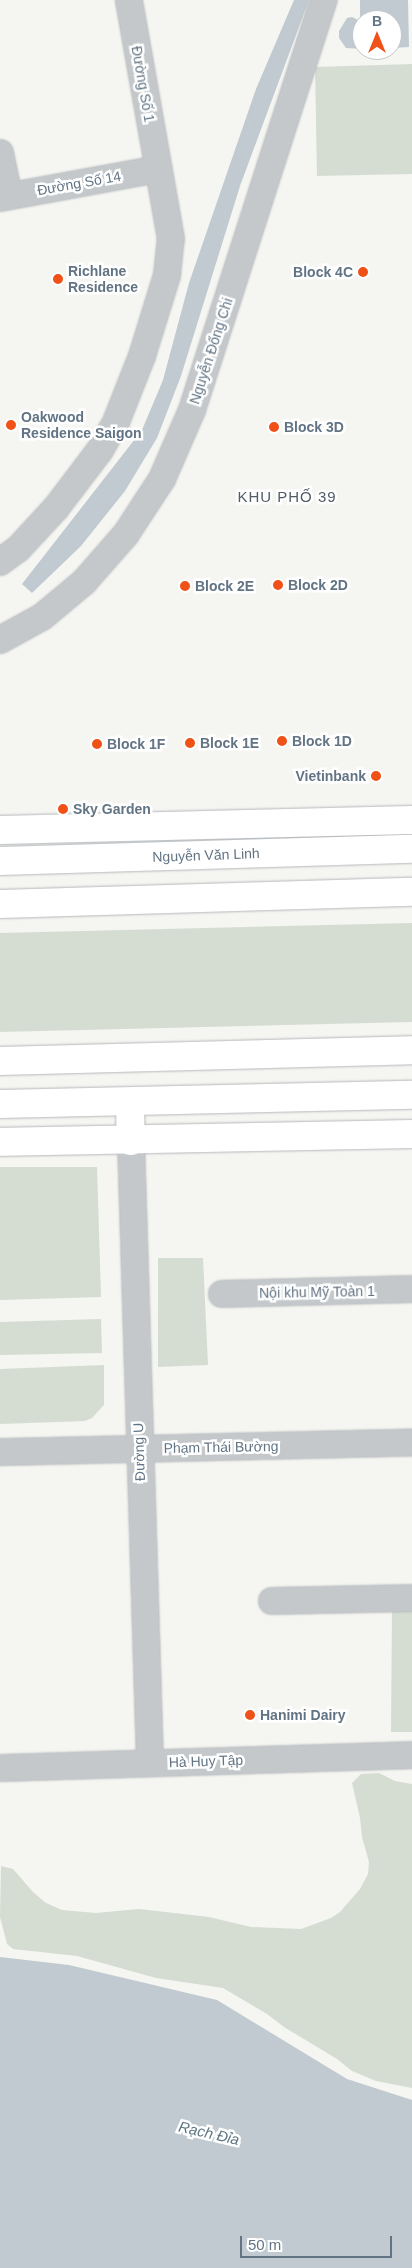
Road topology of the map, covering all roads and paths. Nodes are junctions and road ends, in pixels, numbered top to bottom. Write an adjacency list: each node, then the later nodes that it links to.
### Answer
1 (129, 0): 4 (street, Đường Số 1)
2 (324, 0): 7 (street, Nguyễn Đổng Chi)
3 (0, 153): 5 (street)
4 (158, 169): 5 (street, Đường Số 14); 6 (street, Đường Số 1)
5 (4, 197)
6 (0, 562)
7 (0, 640)
8 (412, 820): 9 (main road)
9 (0, 830)
10 (412, 849): 11 (main road, Nguyễn Văn Linh)
11 (0, 861)
12 (412, 892): 13 (main road)
13 (0, 904)
14 (412, 1050): 15 (main road)
15 (0, 1061)
16 (412, 1095): 17 (main road)
17 (130, 1102): 18 (main road); 20 (main road)
18 (0, 1104)
19 (412, 1134): 20 (main road)
20 (132, 1141): 21 (main road); 25 (street, Đường U)
21 (0, 1142)
22 (412, 1289): 23 (street, Nội khu Mỹ Toàn 1)
23 (222, 1294)
24 (412, 1443): 25 (street, Phạm Thái Bường)
25 (139, 1449): 26 (street, Phạm Thái Bường); 30 (street, Đường U)
26 (0, 1452)
27 (412, 1598): 28 (street)
28 (272, 1601)
29 (412, 1755): 30 (street, Hà Huy Tập)
30 (150, 1762): 31 (street, Hà Huy Tập)
31 (0, 1768)

